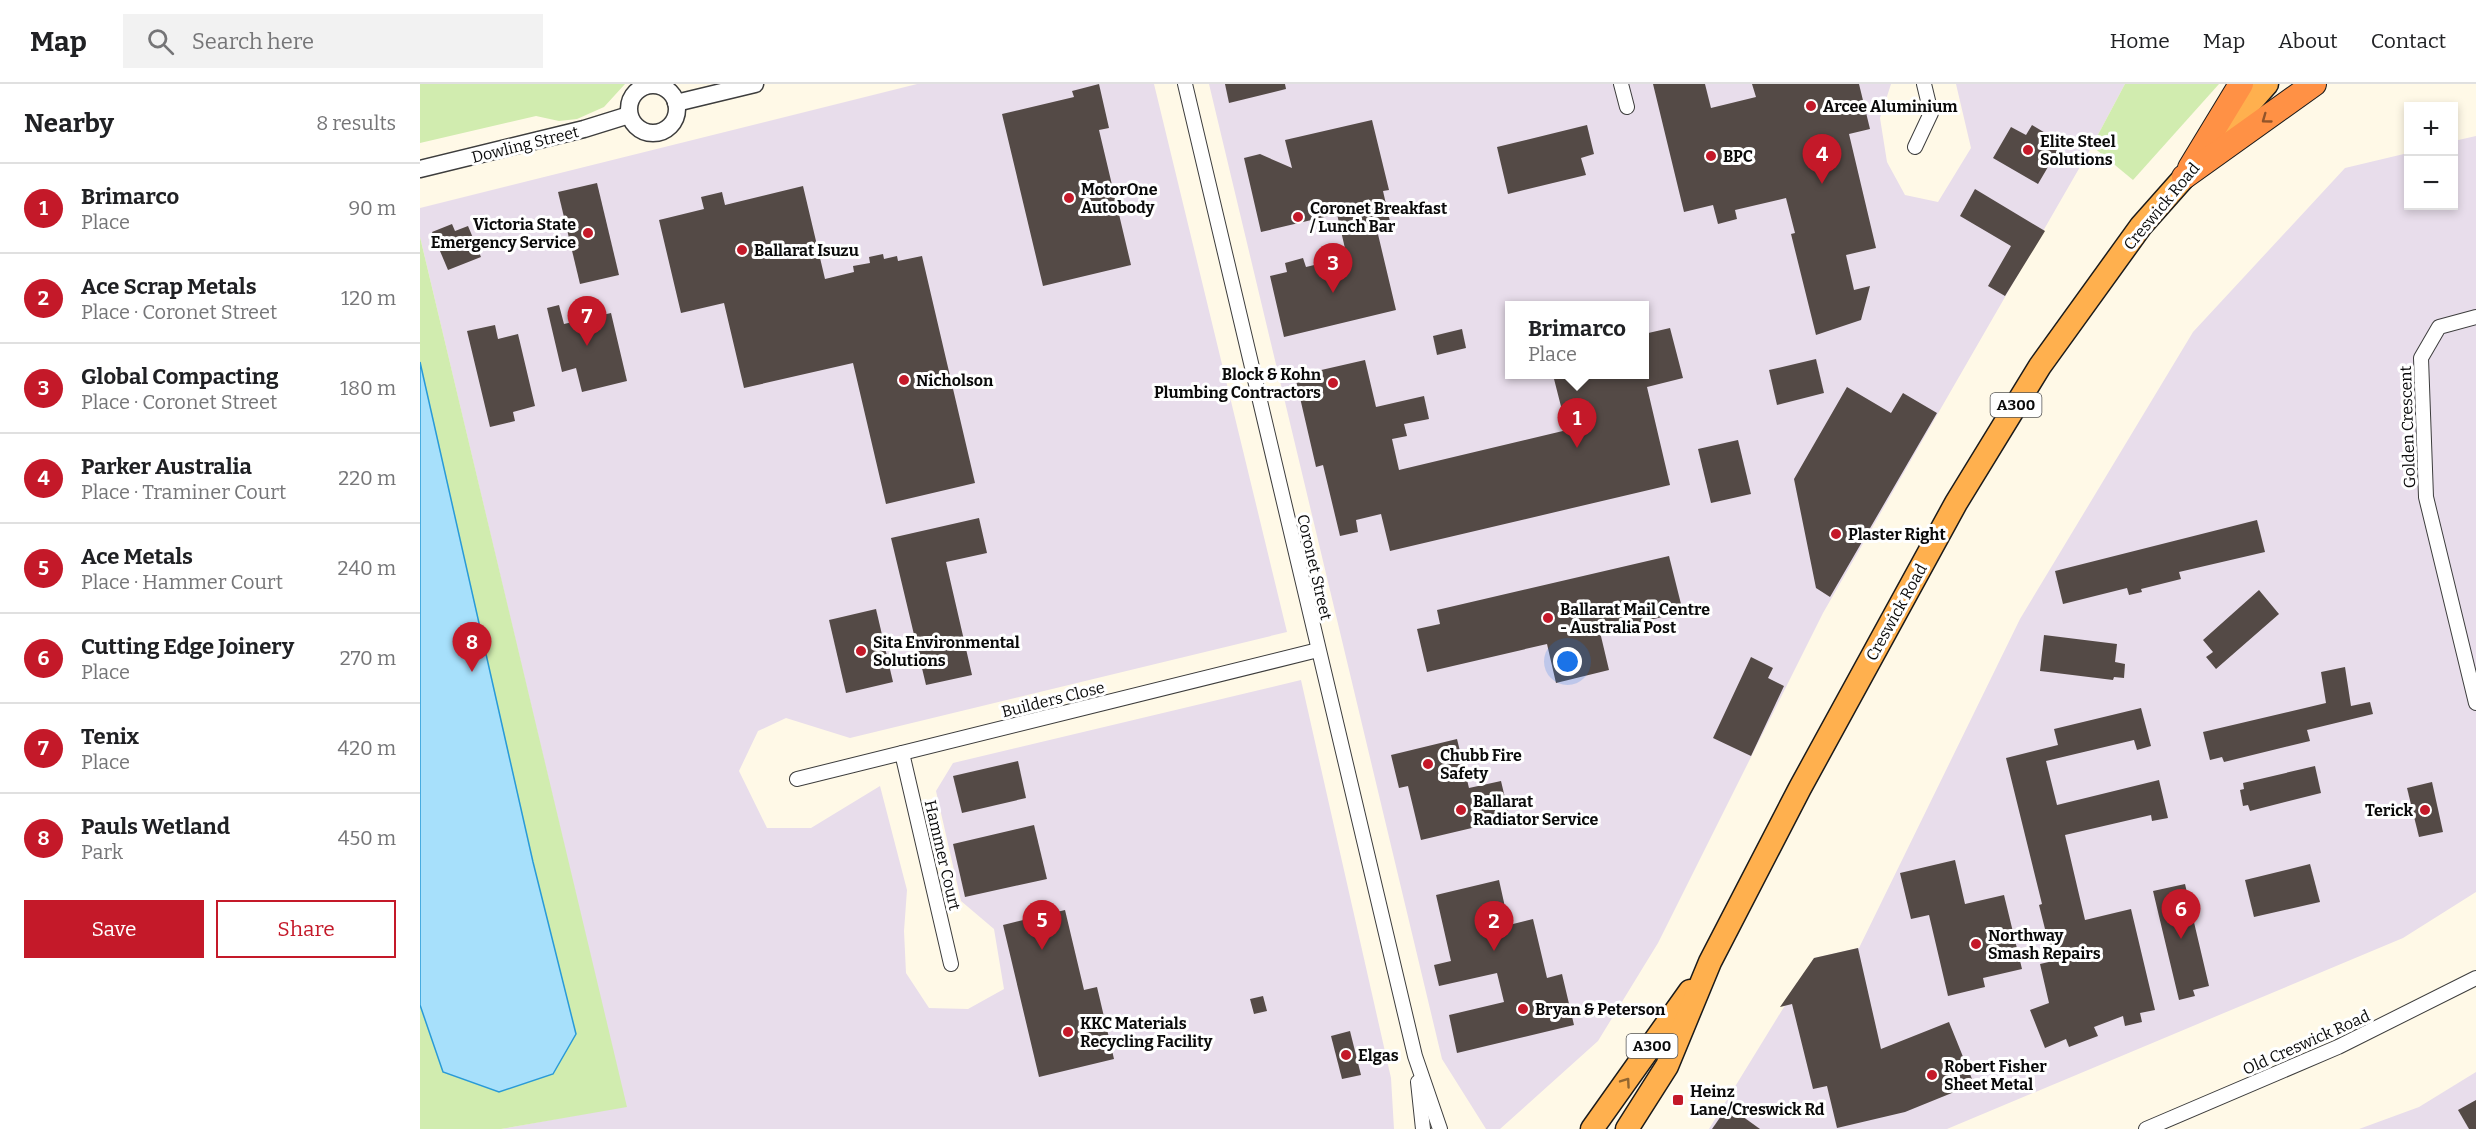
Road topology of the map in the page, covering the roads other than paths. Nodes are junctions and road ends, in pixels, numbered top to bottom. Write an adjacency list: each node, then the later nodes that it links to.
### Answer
1 (755, 84): 9 (street)
2 (1185, 84): 16 (street, Coronet Street)
3 (1621, 84): 10 (street)
4 (1924, 84): 12 (street)
5 (2241, 84): 14 (highway)
6 (2267, 84): 14 (highway, Creswick Road / A300)
7 (2314, 84): 14 (highway, one-way to 14)
8 (646, 85): 9 (street); 11 (street)
9 (676, 103): 11 (street)
10 (1627, 107)
11 (629, 115): 13 (street, Dowling Street)
12 (1915, 147)
13 (420, 169)
14 (2184, 177): 20 (highway, Creswick Road / A300)
15 (2476, 317): 17 (street, Golden Crescent)
16 (1318, 650): 18 (street, Builders Close); 23 (street, Coronet Street)
17 (2476, 703)
18 (902, 753): 19 (street, Builders Close); 21 (street, Hammer Court)
19 (797, 779)
20 (1710, 962): 26 (highway, Creswick Road / A300, one-way to 20); 27 (highway, Creswick Road / A300)
21 (951, 964)
22 (2476, 978): 28 (street, Old Creswick Road)
23 (1415, 1056): 24 (street, Coronet Street); 25 (street, Coronet Street)
24 (1423, 1129)
25 (1440, 1129)
26 (1592, 1129)
27 (1627, 1129)
28 (2146, 1129)

